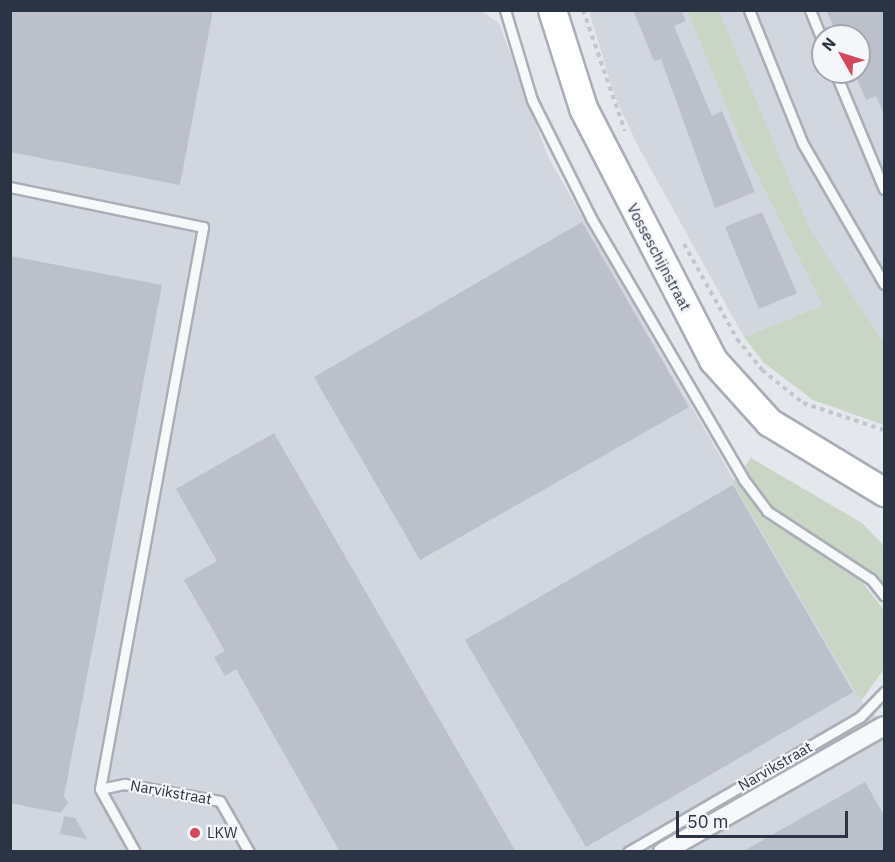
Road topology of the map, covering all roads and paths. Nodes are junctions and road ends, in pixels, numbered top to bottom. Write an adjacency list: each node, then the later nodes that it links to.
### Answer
1 (505, 10): 17 (lane)
2 (552, 10): 14 (street, Vosseschijnstraat)
3 (583, 10): 8 (path)
4 (749, 10): 12 (lane)
5 (810, 10): 6 (lane)
6 (816, 24)
7 (840, 84): 10 (lane)
8 (628, 138)
9 (10, 187): 20 (lane)
10 (885, 189)
11 (678, 234): 13 (path)
12 (885, 284)
13 (885, 430)
14 (827, 461): 15 (street, Vosseschijnstraat); 16 (street, Vosseschijnstraat)
15 (885, 475)
16 (885, 492)
17 (885, 595)
18 (885, 692): 23 (lane, Narvikstraat)
19 (885, 726): 24 (street, Narvikstraat)
20 (100, 789): 21 (lane); 22 (lane, Narvikstraat)
21 (135, 852)
22 (249, 852)
23 (628, 852)
24 (663, 852)

